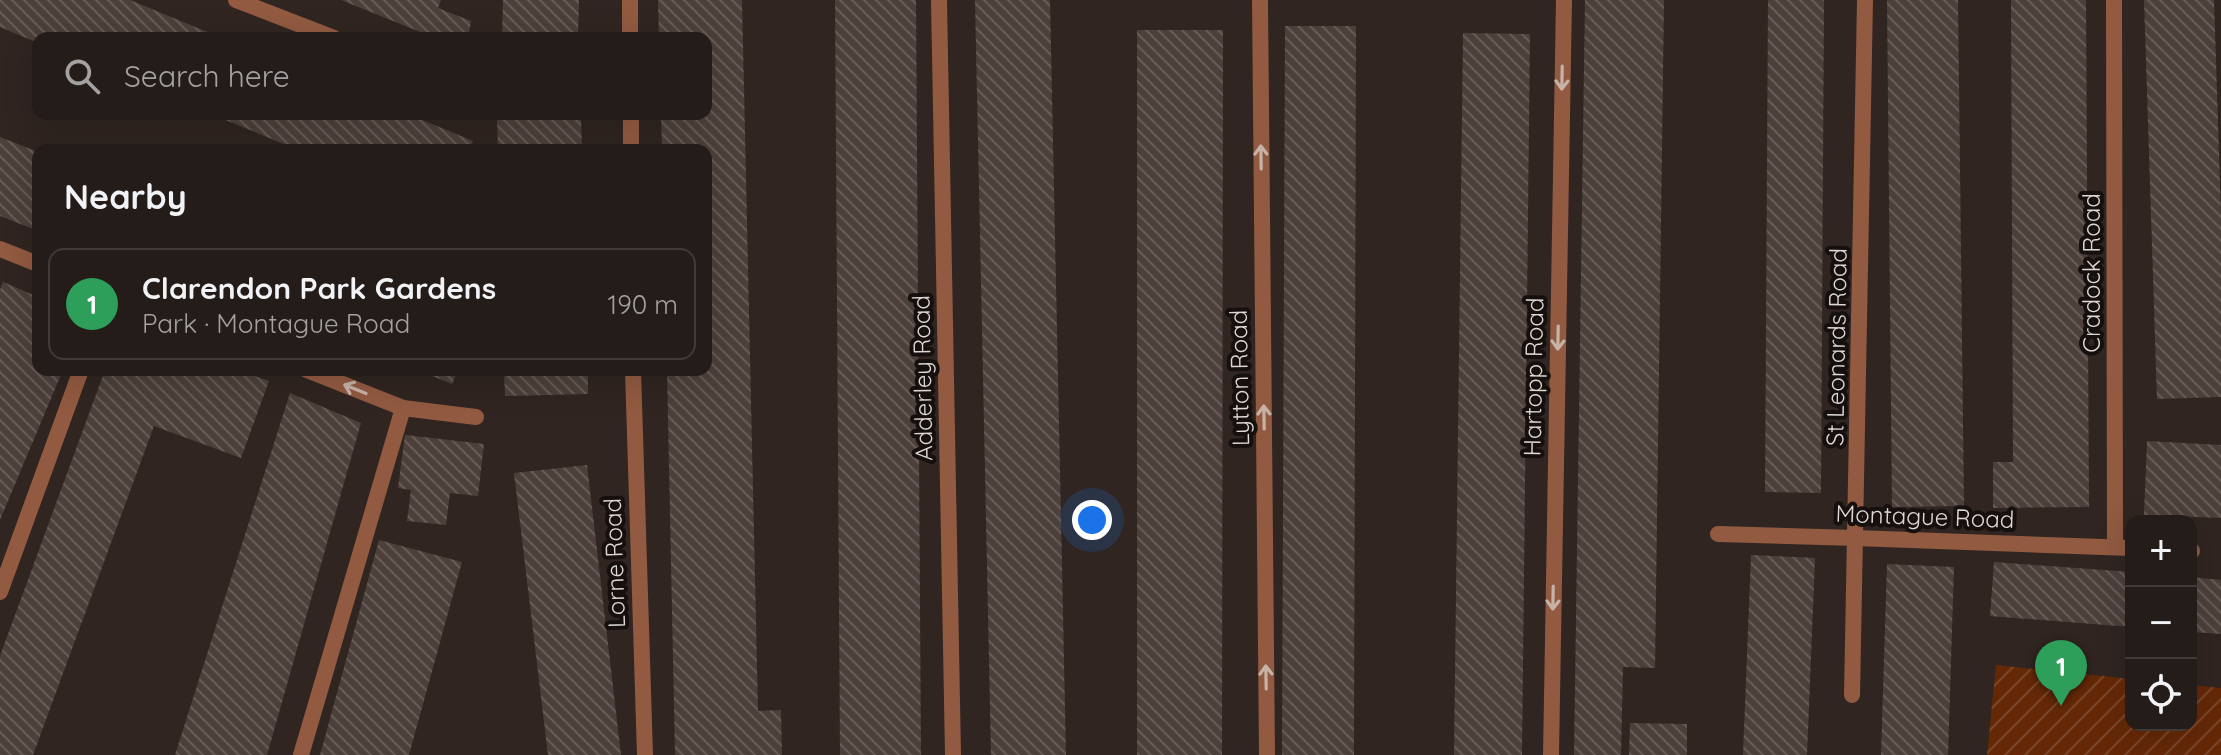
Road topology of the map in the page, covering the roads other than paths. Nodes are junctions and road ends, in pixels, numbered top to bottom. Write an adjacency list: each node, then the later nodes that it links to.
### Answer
1 (236, 0): 8 (street)
2 (630, 0): 9 (street)
3 (939, 0): 26 (street, Adderley Road)
4 (1260, 0): 27 (street, Lytton Road, one-way to 4)
5 (1564, 0): 28 (street, Hartopp Road, one-way to 28)
6 (1865, 0): 20 (street, St Leonards Road)
7 (2114, 0): 21 (street, Cradock Road)
8 (319, 32)
9 (630, 32)
10 (631, 120): 11 (street)
11 (631, 144)
12 (0, 249): 13 (street)
13 (32, 262)
14 (79, 376): 22 (street)
15 (322, 376): 17 (street, one-way to 15)
16 (633, 376): 25 (street, Lorne Road)
17 (403, 408): 18 (street); 24 (street)
18 (476, 417)
19 (1718, 534): 20 (street, Montague Road)
20 (1856, 538): 21 (street, Montague Road); 23 (street, St Leonards Road)
21 (2123, 547)
22 (0, 592)
23 (1852, 695)
24 (301, 755)
25 (645, 755)
26 (953, 755)
27 (1267, 755)
28 (1551, 755)

